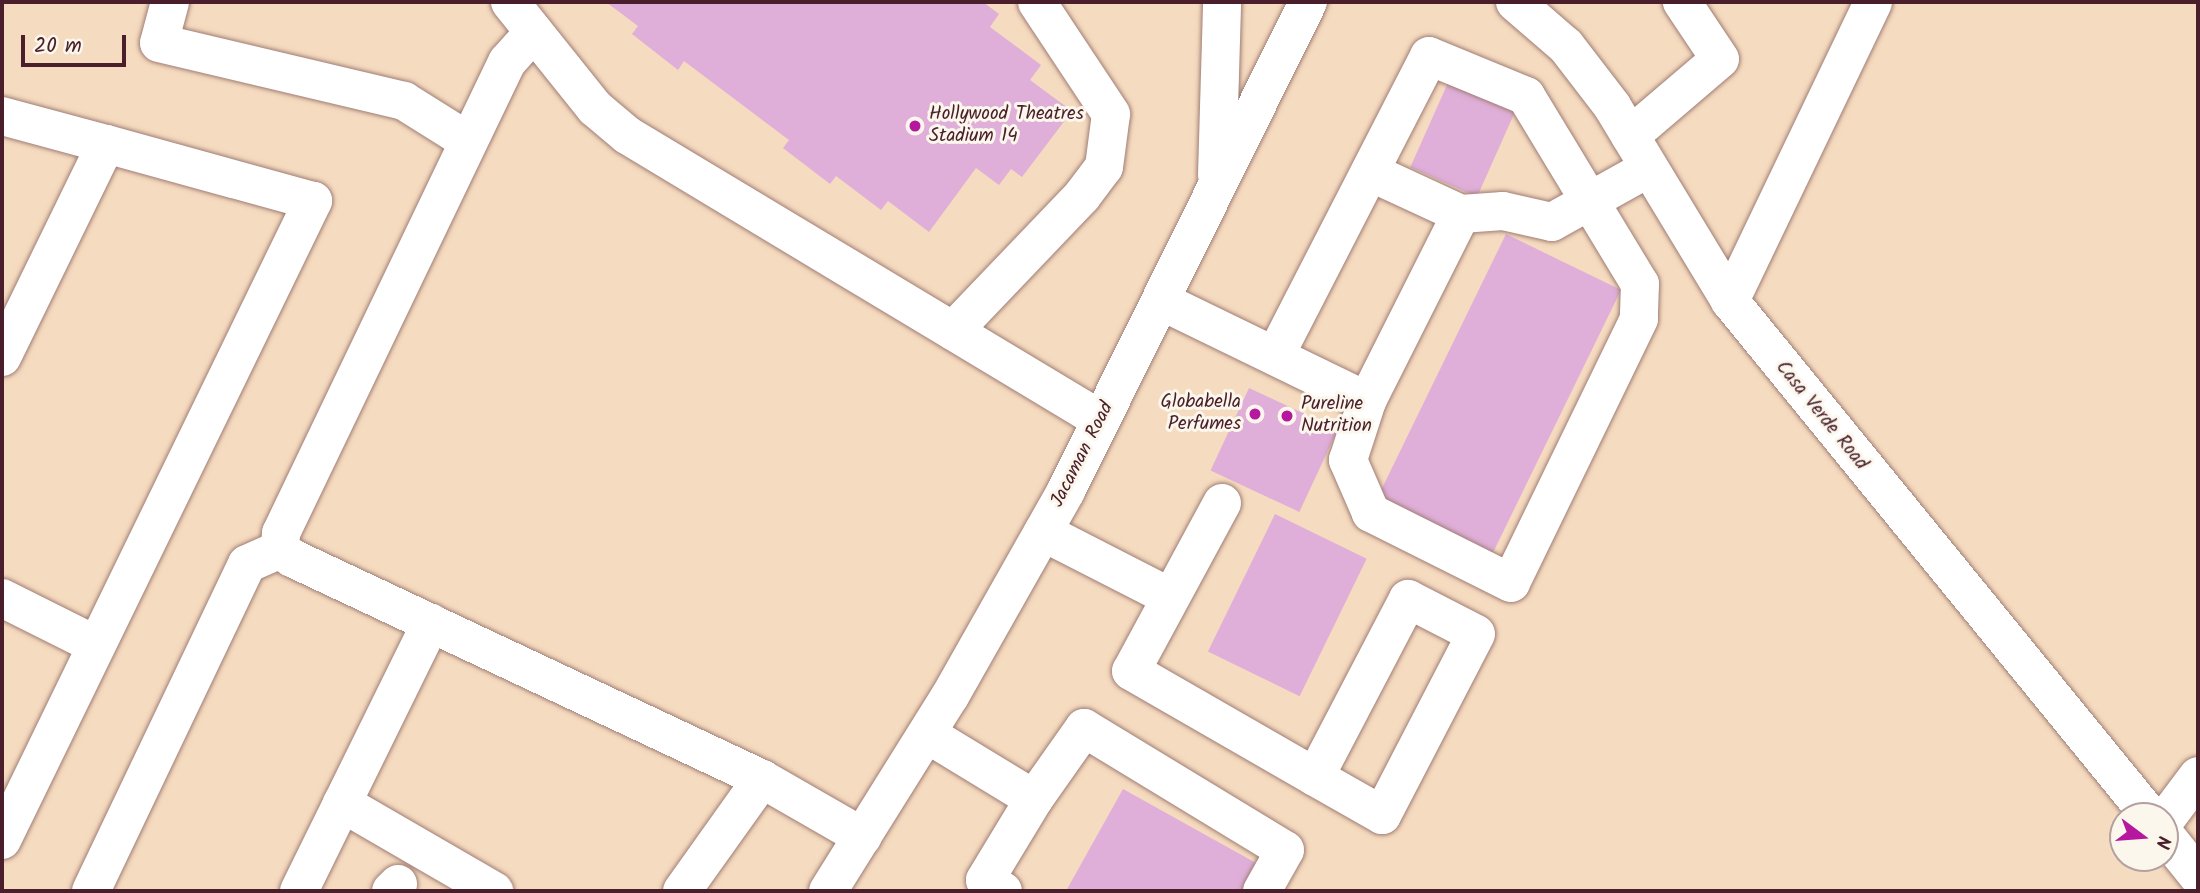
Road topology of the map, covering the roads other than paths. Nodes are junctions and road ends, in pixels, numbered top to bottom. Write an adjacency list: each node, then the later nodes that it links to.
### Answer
1 (170, 2): 11 (main road)
2 (510, 2): 9 (main road)
3 (1037, 2): 20 (main road)
4 (1222, 2): 15 (main road)
5 (1308, 2): 15 (main road, Jacaman Road)
6 (1515, 2): 13 (main road, Casa Verde Road)
7 (1682, 2): 13 (main road)
8 (1873, 2): 19 (main road)
9 (534, 32): 11 (main road); 20 (main road)
10 (2, 116): 12 (main road)
11 (468, 141): 27 (main road)
12 (106, 144): 22 (main road); 31 (main road)
13 (1640, 152): 16 (main road); 19 (main road, Casa Verde Road)
14 (1370, 172): 16 (main road); 17 (main road); 21 (main road)
15 (1217, 189): 18 (main road, Jacaman Road)
16 (1591, 202): 17 (main road); 23 (main road)
17 (1461, 214): 23 (main road)
18 (1161, 301): 21 (main road); 24 (main road, Jacaman Road)
19 (1730, 301): 37 (main road, Casa Verde Road)
20 (953, 331): 24 (main road)
21 (1275, 356): 23 (main road)
22 (2, 357)
23 (1367, 401)
24 (1101, 420): 26 (main road, Jacaman Road)
25 (1222, 503): 28 (main road)
26 (1043, 532): 28 (main road); 32 (main road, Jacaman Road)
27 (280, 549): 30 (main road); 44 (main road)
28 (1170, 597): 34 (main road)
29 (2, 598): 31 (main road)
30 (431, 623): 35 (main road); 39 (main road)
31 (96, 645): 41 (main road)
32 (927, 734): 36 (main road); 40 (main road, Jacaman Road)
33 (2198, 776): 38 (main road)
34 (1315, 777): 34 (main road)
35 (762, 779): 40 (main road); 47 (main road)
36 (1034, 799): 49 (main road); 50 (main road)
37 (2138, 802)
38 (2179, 802)
39 (342, 803): 45 (main road); 46 (main road)
40 (863, 837): 48 (main road, Jacaman Road)
41 (2, 840)
42 (2179, 852): 43 (main road)
43 (2198, 876)
44 (91, 891)
45 (299, 891)
46 (494, 891)
47 (682, 891)
48 (828, 891)
49 (1003, 891)
50 (1262, 891)

